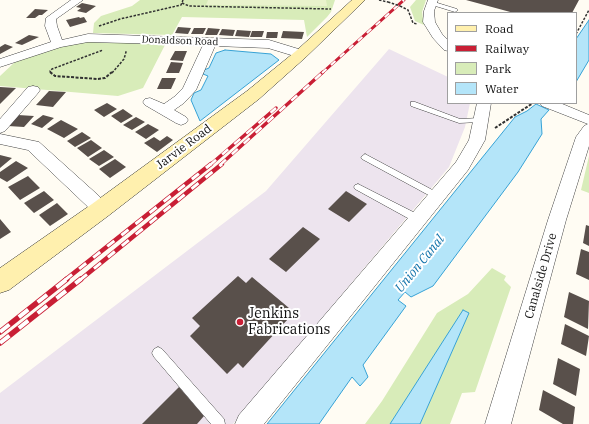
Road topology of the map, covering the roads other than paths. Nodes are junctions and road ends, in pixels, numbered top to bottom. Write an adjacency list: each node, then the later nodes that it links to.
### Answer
1 (78, 0): 6 (street)
2 (359, 0): 8 (street, Jarvie Road)
3 (432, 2): 4 (lane); 7 (street)
4 (455, 10)
5 (211, 42): 6 (street, Donaldson Road); 8 (street, Donaldson Road); 15 (street)
6 (58, 44): 9 (street, Donaldson Road)
7 (447, 47)
8 (302, 54): 25 (street, Jarvie Road)
9 (0, 63)
10 (34, 90): 18 (street)
11 (150, 102): 15 (street)
12 (413, 104): 20 (lane)
13 (484, 104): 20 (street)
14 (549, 104): 17 (street)
15 (164, 110): 16 (street)
16 (181, 120)
17 (589, 120)
18 (0, 128)
19 (589, 129): 31 (street, Canalside Drive)
20 (478, 130): 24 (street)
21 (0, 139): 25 (street)
22 (365, 157): 24 (lane)
23 (358, 186): 26 (lane)
24 (437, 196): 26 (street)
25 (100, 210): 27 (street, Jarvie Road)
26 (418, 219): 30 (street)
27 (0, 282)
28 (158, 353): 29 (lane)
29 (219, 424)
30 (248, 424)
31 (498, 424)

